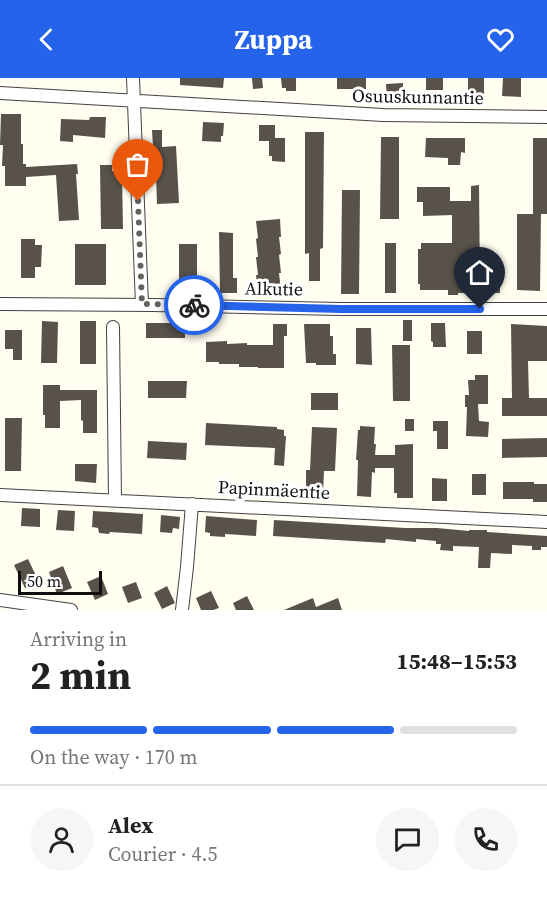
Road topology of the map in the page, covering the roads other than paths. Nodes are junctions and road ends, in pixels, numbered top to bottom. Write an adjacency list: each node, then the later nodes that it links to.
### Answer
1 (133, 78): 3 (street)
2 (0, 93): 3 (street, Osuuskunnantie)
3 (134, 101): 4 (street, Osuuskunnantie); 6 (street)
4 (547, 117)
5 (0, 304): 6 (street, Alkutie)
6 (142, 304): 7 (street, Alkutie)
7 (547, 309)
8 (113, 327): 10 (street)
9 (0, 495): 10 (street, Papinmäentie)
10 (115, 500): 11 (street, Papinmäentie)
11 (192, 504): 12 (street, Papinmäentie); 15 (street)
12 (547, 522)
13 (0, 600): 14 (street)
14 (71, 610)
15 (182, 610)

